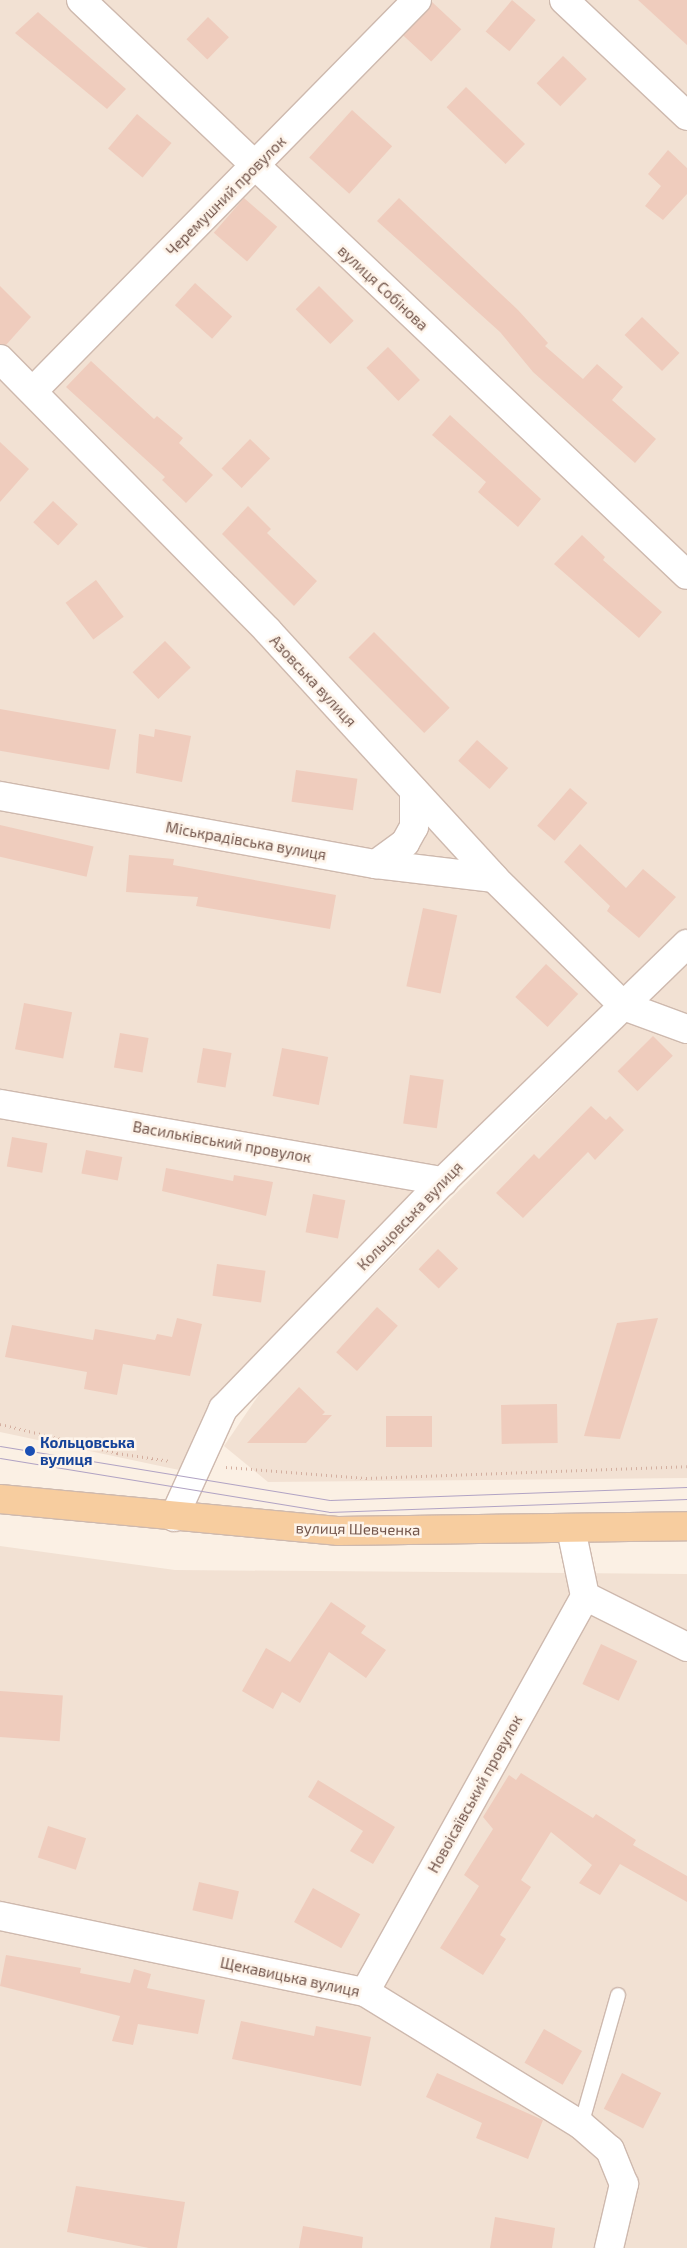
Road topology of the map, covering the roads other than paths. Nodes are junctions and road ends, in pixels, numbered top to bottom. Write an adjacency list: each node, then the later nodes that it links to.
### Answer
1 (81, 0): 5 (street, вулиця Собінова)
2 (417, 0): 5 (street, Черемушний провулок)
3 (564, 0): 4 (street)
4 (687, 116)
5 (255, 167): 7 (street, Черемушний провулок); 8 (street, вулиця Собінова)
6 (0, 359): 7 (street, Азовська вулиця)
7 (33, 391): 9 (street, Азовська вулиця)
8 (687, 575)
9 (414, 791): 11 (street); 12 (street, Азовська вулиця)
10 (0, 796): 11 (street, Міськрадівська вулиця)
11 (376, 864): 12 (street, Міськрадівська вулиця)
12 (494, 878): 14 (street, Азовська вулиця)
13 (687, 944): 14 (street, Кольцовська вулиця)
14 (624, 1006): 15 (street); 17 (street, Кольцовська вулиця)
15 (687, 1029)
16 (0, 1104): 17 (street, Васильківський провулок)
17 (443, 1181): 19 (street, Кольцовська вулиця)
18 (0, 1499): 19 (main road, вулиця Шевченка)
19 (174, 1517): 21 (main road, вулиця Шевченка)
20 (687, 1526): 21 (main road, вулиця Шевченка)
21 (571, 1529): 22 (street)
22 (585, 1596): 23 (street); 25 (street, Новоісаївський провулок)
23 (687, 1647)
24 (0, 1916): 25 (street, Щекавицька вулиця)
25 (365, 1992): 27 (street, Щекавицька вулиця)
26 (618, 1996): 27 (lane)
27 (580, 2124): 28 (street, Щекавицька вулиця)
28 (609, 2248)

